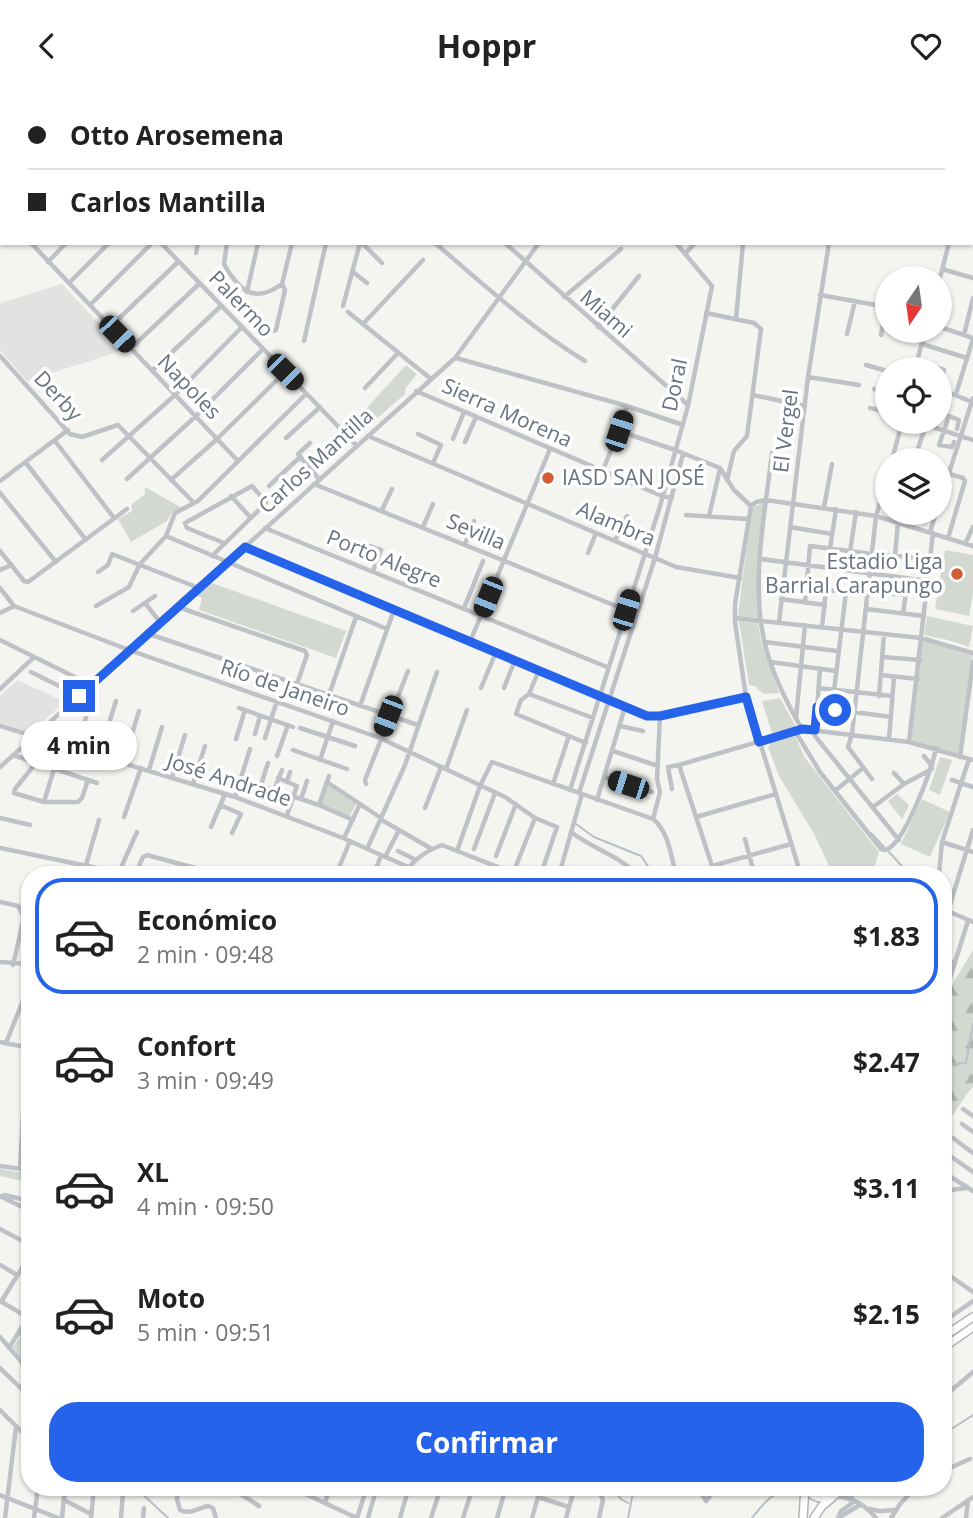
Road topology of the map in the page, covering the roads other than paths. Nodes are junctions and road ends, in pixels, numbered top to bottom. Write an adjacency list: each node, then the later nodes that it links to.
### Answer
1 (33, 245): 25 (street, Napoles)
2 (64, 245): 25 (street)
3 (107, 245): 34 (street)
4 (150, 245): 44 (street)
5 (163, 245): 26 (street, Palermo)
6 (198, 245): 22 (street)
7 (227, 245): 38 (street)
8 (258, 245): 38 (street)
9 (292, 245): 37 (street)
10 (326, 245): 60 (street)
11 (360, 245): 31 (street)
12 (363, 245): 27 (street)
13 (437, 245): 41 (street)
14 (507, 245): 28 (street, Miami)
15 (538, 245): 28 (street, Carlos Mantilla)
16 (678, 245): 23 (street, Doral)
17 (693, 245): 23 (street)
18 (743, 245): 51 (street)
19 (829, 245): 39 (street, El Vergel)
20 (948, 245): 29 (street)
21 (621, 249): 40 (street)
22 (196, 253)
23 (685, 254): 49 (street, Doral)
24 (423, 260): 52 (street)
25 (48, 262): 34 (street, Napoles)
26 (178, 262): 35 (street, Palermo); 53 (street)
27 (382, 263)
28 (525, 263): 40 (street, Miami); 41 (street, Carlos Mantilla)
29 (943, 266)
30 (952, 271): 33 (street)
31 (352, 272): 36 (street); 47 (street)
32 (639, 276): 55 (street)
33 (973, 278)
34 (69, 283): 44 (street, Napoles)
35 (199, 283): 46 (street, Palermo); 62 (street)
36 (367, 283)
37 (282, 284): 38 (street); 50 (street)
38 (247, 292)
39 (820, 295): 43 (street); 74 (street, El Vergel)
40 (564, 297): 55 (street, Miami)
41 (500, 298): 67 (street, Carlos Mantilla); 69 (street)
42 (973, 298): 58 (street)
43 (855, 301): 45 (street); 57 (street)
44 (90, 305): 53 (street, Napoles)
45 (875, 305)
46 (221, 306): 54 (street, Palermo); 72 (street)
47 (344, 306)
48 (348, 312): 52 (street)
49 (706, 313): 51 (street); 86 (street, Doral)
50 (261, 319)
51 (736, 319): 83 (street)
52 (363, 324): 64 (street)
53 (110, 327): 62 (street, Napoles)
54 (242, 327): 63 (street, Palermo); 82 (street)
55 (598, 327): 86 (street, Miami)
56 (952, 331): 58 (street)
57 (847, 334)
58 (964, 335): 59 (street)
59 (973, 339): 68 (street)
60 (304, 341)
61 (922, 344): 66 (street); 68 (street)
62 (131, 348): 72 (street, Napoles)
63 (263, 349): 73 (street, Palermo); 92 (street)
64 (398, 353): 75 (street); 77 (street)
65 (0, 356): 97 (street, Derby)
66 (918, 357)
67 (455, 358): 75 (street, Carlos Mantilla); 85 (street)
68 (967, 358): 81 (street)
69 (585, 361)
70 (866, 365): 71 (street)
71 (875, 368)
72 (152, 371): 82 (street, Napoles)
73 (285, 372): 80 (street, Palermo); 105 (street)
74 (808, 377): 76 (street); 87 (street, El Vergel)
75 (431, 379): 78 (street, Carlos Mantilla)
76 (859, 386)
77 (365, 388)
78 (416, 391): 91 (street, Sierra Morena); 101 (street, Carlos Mantilla)
79 (952, 392): 81 (street)
80 (306, 394): 88 (street, Palermo); 122 (street)
81 (956, 394): 84 (street)
82 (175, 395): 92 (street, Napoles); 103 (street)
83 (753, 395): 87 (street); 129 (street)
84 (973, 400): 102 (street)
85 (627, 406): 95 (street); 116 (street)
86 (688, 406): 95 (street, Doral)
87 (804, 406): 147 (street, El Vergel)
88 (320, 407): 104 (street); 113 (street, Palermo)
89 (870, 408): 90 (street)
90 (875, 409)
91 (464, 412): 93 (street, Sierra Morena); 106 (street)
92 (196, 416): 105 (street, Napoles); 120 (street)
93 (475, 417): 110 (street); 115 (street, Sierra Morena)
94 (952, 417): 96 (street)
95 (683, 425): 116 (street, Doral)
96 (957, 429)
97 (68, 430): 103 (street, Derby); 108 (street)
98 (418, 434): 124 (street)
99 (943, 434): 111 (street)
100 (952, 434): 102 (street)
101 (368, 436): 113 (street, Carlos Mantilla); 124 (street, Alambra)
102 (960, 436): 107 (street); 125 (street)
103 (130, 437): 120 (street); 121 (street)
104 (286, 438)
105 (217, 439): 122 (street, Napoles); 134 (street)
106 (453, 439)
107 (973, 440)
108 (55, 441): 123 (street); 161 (street)
109 (341, 442): 128 (street)
110 (465, 442)
111 (954, 442)
112 (310, 443): 119 (street)
113 (357, 446): 133 (street, Carlos Mantilla)
114 (612, 447): 130 (street)
115 (550, 449): 130 (street, Sierra Morena); 148 (street)
116 (675, 450): 118 (street); 142 (street, Doral)
117 (772, 453): 145 (street)
118 (683, 454): 127 (street); 144 (street)
119 (300, 457): 128 (street); 138 (street)
120 (150, 458): 132 (street); 134 (street)
121 (102, 460)
122 (238, 461): 146 (street)
123 (26, 463): 136 (street); 180 (street)
124 (433, 463): 148 (street, Alambra)
125 (952, 463)
126 (832, 464): 151 (street)
127 (720, 468): 129 (street); 135 (street); 158 (street)
128 (310, 470): 133 (street); 143 (street)
129 (730, 471): 135 (street)
130 (602, 472): 142 (street, Sierra Morena)
131 (952, 474): 168 (street)
132 (127, 479)
133 (319, 479): 137 (street, Carlos Mantilla)
134 (171, 480): 146 (street)
135 (727, 480): 150 (street)
136 (0, 481)
137 (314, 484): 154 (street, Sevilla); 174 (street, Carlos Mantilla)
138 (269, 486)
139 (392, 489): 154 (street)
140 (0, 493): 201 (street)
141 (231, 496): 160 (street); 160 (street); 182 (street)
142 (662, 496): 144 (street, Sierra Morena); 192 (street, Doral)
143 (279, 497)
144 (672, 498): 196 (street)
145 (766, 500): 147 (street); 150 (street); 197 (street)
146 (194, 503): 178 (street)
147 (794, 503): 151 (street); 172 (street, El Vergel)
148 (528, 504): 175 (street, Alambra); 199 (street)
149 (433, 505): 171 (street)
150 (751, 506): 162 (street)
151 (824, 507): 153 (street)
152 (127, 509): 161 (street)
153 (836, 509): 155 (street); 177 (street)
154 (382, 510): 171 (street, Sevilla)
155 (856, 512): 159 (street); 190 (street)
156 (686, 515): 158 (street)
157 (627, 516): 181 (street)
158 (709, 516): 162 (street)
159 (875, 516)
160 (251, 517): 182 (street)
161 (114, 518): 180 (street)
162 (748, 519): 214 (street)
163 (474, 521): 184 (street)
164 (875, 525): 193 (street)
165 (898, 525): 195 (street)
166 (909, 525): 170 (street)
167 (933, 525): 176 (street)
168 (952, 525)
169 (952, 525): 179 (street)
170 (913, 526): 176 (street)
171 (423, 527): 184 (street, Sevilla)
172 (790, 527): 177 (street); 202 (street, El Vergel)
173 (973, 527): 185 (street)
174 (265, 528): 187 (street, Carlos Mantilla); 210 (street, Porto Alegre)
175 (596, 533): 181 (street, Alambra); 191 (street)
176 (931, 533): 179 (street); 198 (street)
177 (832, 534): 188 (street)
178 (166, 537): 194 (street); 204 (street)
179 (948, 538): 185 (street)
180 (86, 540): 201 (street)
181 (615, 541): 192 (street, Alambra)
182 (224, 543): 194 (street)
183 (360, 543): 210 (street)
184 (465, 544): 199 (street, Sevilla)
185 (965, 544): 186 (street)
186 (973, 546)
187 (245, 547): 203 (street, Carlos Mantilla); 235 (street)
188 (830, 549): 190 (street); 208 (street)
189 (0, 551): 205 (street)
190 (850, 552): 193 (street)
191 (588, 553)
192 (644, 554): 196 (street, Alambra); 206 (street, Doral)
193 (872, 554): 195 (street); 212 (street)
194 (212, 556): 203 (street)
195 (895, 556): 198 (street)
196 (655, 558): 207 (street); 214 (street, Alambra)
197 (761, 559): 202 (street); 245 (street)
198 (930, 559): 216 (street)
199 (503, 560): 236 (street, Sevilla); 241 (street)
200 (483, 561): 234 (street)
201 (56, 562): 205 (street)
202 (785, 562): 208 (street); 227 (street, El Vergel)
203 (227, 563): 220 (street, Carlos Mantilla); 243 (street)
204 (140, 564): 211 (street); 220 (street); 232 (street)
205 (12, 565): 209 (street)
206 (640, 566): 207 (street); 222 (street, Doral)
207 (652, 566): 217 (street)
208 (807, 566): 212 (street); 218 (street)
209 (0, 570)
210 (373, 571): 234 (street, Porto Alegre)
211 (98, 572)
212 (870, 575): 213 (street); 224 (street)
213 (891, 576): 215 (street); 225 (street)
214 (740, 578): 244 (street)
215 (908, 579): 216 (street); 225 (street)
216 (928, 581): 242 (street)
217 (647, 583): 222 (street); 298 (street)
218 (805, 587): 221 (street); 229 (street)
219 (0, 588): 231 (street)
220 (199, 588): 233 (street, Carlos Mantilla)
221 (826, 590): 223 (street); 230 (street)
222 (632, 591): 236 (street, Doral)
223 (846, 592): 224 (street); 251 (street)
224 (868, 595): 237 (street)
225 (905, 595): 240 (street)
226 (155, 596): 228 (street)
227 (781, 599): 229 (street); 247 (street, El Vergel)
228 (145, 603): 238 (street); 246 (street)
229 (805, 603): 230 (street)
230 (825, 605): 249 (street)
231 (14, 606): 239 (street); 260 (street, Río de Janeiro)
232 (96, 606)
233 (178, 607): 246 (street, Carlos Mantilla); 282 (street)
234 (464, 608): 241 (street, Porto Alegre)
235 (394, 610): 250 (street); 257 (street)
236 (626, 610): 271 (street, Doral)
237 (866, 610): 240 (street); 252 (street)
238 (133, 611)
239 (0, 613)
240 (903, 613): 242 (street)
241 (481, 615): 257 (street); 271 (street, Porto Alegre)
242 (924, 616): 255 (street)
243 (356, 617): 250 (street); 292 (street)
244 (735, 618): 245 (street); 296 (street)
245 (761, 620): 247 (street); 258 (street)
246 (160, 622): 253 (street, Carlos Mantilla)
247 (779, 622): 248 (street)
248 (805, 625): 249 (street); 259 (street)
249 (822, 627): 251 (street)
250 (387, 629): 301 (street)
251 (840, 629): 252 (street); 261 (street)
252 (863, 632): 254 (street); 291 (street)
253 (148, 633): 260 (street, Carlos Mantilla); 282 (street)
254 (884, 634): 255 (street); 264 (street)
255 (921, 638): 263 (street); 267 (street)
256 (0, 640): 265 (street)
257 (470, 642): 262 (street)
258 (765, 642): 259 (street); 268 (street)
259 (802, 647): 261 (street); 270 (street)
260 (128, 650): 283 (street, Carlos Mantilla); 300 (street, Río de Janeiro)
261 (837, 651): 276 (street)
262 (496, 652): 266 (street); 284 (street)
263 (973, 653)
264 (883, 657): 267 (street); 279 (street)
265 (33, 658): 283 (street); 287 (street)
266 (515, 660): 273 (street); 285 (street)
267 (920, 660): 281 (street)
268 (771, 662): 270 (street); 312 (street)
269 (973, 662): 278 (street)
270 (800, 665): 272 (street); 312 (street)
271 (607, 667): 293 (street, Doral)
272 (820, 669): 276 (street); 286 (street)
273 (538, 670): 290 (street); 293 (street)
274 (408, 671): 308 (street)
275 (437, 671): 315 (street)
276 (836, 671): 289 (street)
277 (31, 672): 294 (street)
278 (972, 672): 349 (street)
279 (881, 675): 280 (street); 295 (street)
280 (894, 677): 281 (street); 297 (street)
281 (918, 679): 336 (street)
282 (297, 684): 292 (street)
283 (90, 685): 288 (street, Carlos Mantilla)
284 (481, 688)
285 (504, 688)
286 (818, 688): 289 (street); 303 (street)
287 (0, 689)
288 (84, 691): 294 (street, Carlos Mantilla); 324 (street)
289 (834, 691): 291 (street)
290 (529, 694): 311 (street); 329 (street)
291 (856, 694): 295 (street); 306 (street)
292 (329, 695): 301 (street)
293 (598, 695): 298 (street); 311 (street, Doral)
294 (79, 696): 328 (street, Carlos Mantilla)
295 (880, 696): 297 (street)
296 (746, 697): 309 (street); 335 (street)
297 (892, 697): 310 (street)
298 (610, 700): 302 (street); 396 (street)
299 (116, 701): 346 (street)
300 (277, 701): 313 (street); 314 (street, Río de Janeiro)
301 (360, 706): 308 (street)
302 (625, 707): 309 (street); 318 (street)
303 (817, 707): 306 (street); 321 (street)
304 (467, 710): 359 (street)
305 (139, 711): 352 (street)
306 (854, 712): 310 (street); 326 (street)
307 (260, 716): 313 (street); 325 (street); 333 (street)
308 (388, 716): 315 (street); 332 (street)
309 (660, 716): 356 (street)
310 (891, 716): 334 (street)
311 (593, 718): 337 (street, Doral)
312 (796, 718): 320 (street)
313 (271, 719): 317 (street); 330 (street)
314 (333, 721): 331 (street); 332 (street, Río de Janeiro)
315 (418, 725): 343 (street)
316 (0, 726): 328 (street, José Andrade)
317 (294, 726): 331 (street); 348 (street)
318 (620, 726): 322 (street); 344 (street)
319 (162, 727): 364 (street)
320 (802, 729): 321 (street); 323 (street)
321 (815, 730): 326 (street); 375 (street)
322 (643, 731)
323 (795, 731): 335 (street); 392 (street)
324 (82, 732)
325 (255, 733)
326 (852, 734): 334 (street); 360 (street)
327 (185, 735): 370 (street)
328 (35, 736): 345 (street, Carlos Mantilla); 346 (street, José Andrade)
329 (569, 736): 337 (street); 384 (street)
330 (265, 737)
331 (328, 737): 339 (street); 350 (street)
332 (380, 738): 343 (street, Río de Janeiro); 383 (street)
333 (236, 739)
334 (888, 739): 336 (street)
335 (759, 742): 355 (street); 397 (street)
336 (909, 742): 340 (street)
337 (586, 743): 391 (street, Doral)
338 (205, 745): 382 (street)
339 (355, 746)
340 (936, 748): 349 (street); 361 (street)
341 (250, 749): 372 (street)
342 (293, 750): 350 (street)
343 (411, 751): 359 (street, Río de Janeiro); 413 (street)
344 (613, 751): 356 (street); 369 (street)
345 (13, 755): 354 (street); 357 (street, Carlos Mantilla)
346 (99, 755): 352 (street, José Andrade)
347 (924, 756): 361 (street)
348 (277, 757)
349 (960, 757): 351 (street)
350 (320, 760): 363 (street)
351 (971, 760): 381 (street)
352 (123, 762): 358 (street, José Andrade)
353 (268, 763): 386 (street)
354 (35, 764): 362 (street); 402 (street)
355 (679, 765): 389 (street); 411 (street)
356 (659, 766): 417 (street)
357 (0, 767)
358 (141, 768): 364 (street, José Andrade); 410 (street)
359 (444, 768): 387 (street, Río de Janeiro); 408 (street)
360 (863, 768): 373 (street); 375 (street)
361 (933, 768): 385 (street); 427 (street)
362 (54, 769): 374 (street); 402 (street)
363 (347, 769)
364 (149, 770): 370 (street, José Andrade)
365 (282, 770): 371 (street)
366 (290, 772): 378 (street)
367 (894, 773): 385 (street)
368 (329, 776): 379 (street)
369 (604, 777): 393 (street); 401 (street)
370 (172, 778): 382 (street, José Andrade)
371 (278, 778): 378 (street); 390 (street)
372 (240, 779): 386 (street); 398 (street)
373 (872, 779)
374 (88, 780): 380 (street); 402 (street)
375 (850, 780): 392 (street); 407 (street)
376 (952, 780): 381 (street)
377 (307, 781): 400 (street)
378 (287, 782): 399 (street)
379 (327, 782): 403 (street); 405 (street)
380 (97, 783)
381 (961, 783): 388 (street); 429 (street)
382 (193, 784): 395 (street, José Andrade)
383 (366, 784)
384 (554, 784): 387 (street); 391 (street)
385 (904, 784): 407 (street)
386 (261, 785): 390 (street)
387 (480, 786): 394 (street, Río de Janeiro); 437 (street)
388 (973, 787)
389 (672, 789)
390 (274, 790): 399 (street)
391 (570, 790): 396 (street)
392 (836, 790): 427 (street)
393 (652, 792)
394 (495, 793): 404 (street, Río de Janeiro); 434 (street)
395 (225, 794): 398 (street, José Andrade); 406 (street)
396 (580, 794): 401 (street); 423 (street)
397 (776, 794): 411 (street); 430 (street)
398 (235, 797): 409 (street, José Andrade)
399 (293, 797): 400 (street); 409 (street)
400 (302, 799): 405 (street)
401 (597, 800): 417 (street)
402 (44, 802)
403 (360, 804): 413 (street); 416 (street)
404 (516, 804): 414 (street, Río de Janeiro); 441 (street)
405 (319, 805): 416 (street)
406 (220, 806): 419 (street); 424 (street)
407 (873, 807): 427 (street)
408 (425, 808)
409 (287, 815): 425 (street, José Andrade)
410 (124, 817)
411 (696, 817): 458 (street)
412 (0, 818): 418 (street)
413 (381, 818): 421 (street); 432 (street)
414 (535, 818): 444 (street, Río de Janeiro); 454 (street)
415 (99, 820): 443 (street)
416 (353, 820): 425 (street)
417 (653, 820): 457 (street)
418 (30, 825)
419 (211, 827)
420 (973, 830): 435 (street)
421 (398, 831): 433 (street); 440 (street)
422 (137, 832): 446 (street)
423 (571, 832): 455 (street); 456 (street)
424 (232, 834)
425 (344, 838): 428 (street, José Andrade)
426 (745, 839): 439 (street)
427 (899, 840)
428 (350, 841): 432 (street, José Andrade); 449 (street)
429 (942, 842): 435 (street); 461 (street)
430 (791, 844): 439 (street); 460 (street)
431 (0, 848): 443 (street)
432 (366, 849): 440 (street, José Andrade)
433 (432, 849): 437 (street); 442 (street)
434 (474, 849)
435 (967, 850): 438 (street); 462 (street)
436 (398, 851): 442 (street)
437 (457, 851): 453 (street)
438 (973, 852)
439 (749, 855): 458 (street); 459 (street)
440 (383, 856): 450 (street); 451 (street, José Andrade)
441 (496, 856)
442 (416, 860): 452 (street)
443 (86, 865): 445 (street)
444 (544, 865)
445 (91, 866)
446 (122, 866)
447 (138, 866): 448 (street)
448 (188, 866)
449 (340, 866)
450 (378, 866)
451 (406, 866)
452 (409, 866)
453 (495, 866)
454 (516, 866)
455 (562, 866)
456 (628, 866)
457 (674, 866)
458 (712, 866)
459 (752, 866)
460 (798, 866)
461 (940, 866)
462 (952, 893)
463 (0, 902): 464 (street)
464 (21, 910)
465 (952, 913): 466 (street)
466 (970, 922): 470 (street)
467 (21, 938): 471 (street)
468 (952, 962): 470 (street)
469 (0, 963): 471 (street)
470 (955, 963): 473 (street)
471 (13, 965): 472 (street)
472 (21, 965)
473 (952, 970)
474 (21, 1003): 475 (street)
475 (3, 1042): 476 (street)
476 (21, 1046)
477 (963, 1109): 478 (street)
478 (973, 1116)
479 (962, 1124): 480 (street)
480 (973, 1132)
481 (953, 1138): 482 (street)
482 (973, 1153)
483 (21, 1154): 486 (street)
484 (952, 1157): 487 (street)
485 (0, 1166): 486 (street)
486 (20, 1169)
487 (973, 1172)
488 (952, 1178): 489 (street)
489 (970, 1189): 490 (street)
490 (952, 1190)
491 (0, 1195): 492 (street); 493 (street)
492 (21, 1199)
493 (21, 1206)
494 (0, 1229): 495 (street)
495 (21, 1240)
496 (0, 1265): 498 (street)
497 (21, 1270): 498 (street)
498 (18, 1275): 502 (street)
499 (952, 1277): 500 (street)
500 (973, 1291)
501 (973, 1301): 504 (street)
502 (1, 1302): 503 (street)
503 (21, 1313)
504 (952, 1315)
505 (973, 1317): 508 (highway)
506 (973, 1327): 511 (highway)
507 (21, 1329): 509 (street)
508 (952, 1331)
509 (19, 1332): 512 (street)
510 (0, 1337): 512 (street)
511 (952, 1342)
512 (9, 1347): 513 (street)
513 (21, 1361)
514 (0, 1368): 516 (street)
515 (973, 1372): 517 (street)
516 (21, 1388)
517 (952, 1390)
518 (0, 1410): 519 (street)
519 (16, 1427): 520 (street); 546 (street)
520 (21, 1432)
521 (970, 1458): 522 (street)
522 (952, 1467)
523 (0, 1495): 546 (street)
524 (37, 1496): 554 (street)
525 (64, 1496): 549 (street)
526 (93, 1496): 558 (street)
527 (123, 1496): 562 (street)
528 (177, 1496): 564 (street)
529 (244, 1496): 552 (street)
530 (310, 1496): 551 (street)
531 (327, 1496): 551 (street)
532 (364, 1496): 565 (street)
533 (374, 1496): 566 (street)
534 (406, 1496): 567 (street)
535 (437, 1496): 568 (street)
536 (470, 1496): 569 (street)
537 (503, 1496): 570 (street)
538 (539, 1496): 571 (street)
539 (548, 1496): 553 (street)
540 (572, 1496): 553 (street)
541 (601, 1496): 573 (street)
542 (804, 1496): 574 (highway)
543 (813, 1496): 547 (highway)
544 (852, 1496): 550 (street)
545 (908, 1496): 557 (street)
546 (6, 1497): 554 (street); 559 (street)
547 (835, 1497): 550 (street); 575 (highway)
548 (970, 1498): 578 (street); 579 (street)
549 (64, 1500): 558 (street); 561 (street)
550 (856, 1502): 556 (street)
551 (325, 1503): 565 (street)
552 (259, 1506)
553 (569, 1507): 572 (street)
554 (35, 1508): 560 (street); 561 (street)
555 (144, 1508): 563 (street)
556 (867, 1508): 557 (street); 576 (street)
557 (896, 1509): 577 (street)
558 (91, 1516)
559 (5, 1518)
560 (34, 1518)
561 (60, 1518)
562 (121, 1518)
563 (143, 1518)
564 (216, 1518)
565 (357, 1518)
566 (368, 1518)
567 (400, 1518)
568 (431, 1518)
569 (463, 1518)
570 (497, 1518)
571 (532, 1518)
572 (566, 1518)
573 (599, 1518)
574 (803, 1518)
575 (814, 1518)
576 (876, 1518)
577 (891, 1518)
578 (942, 1518)
579 (966, 1518)

